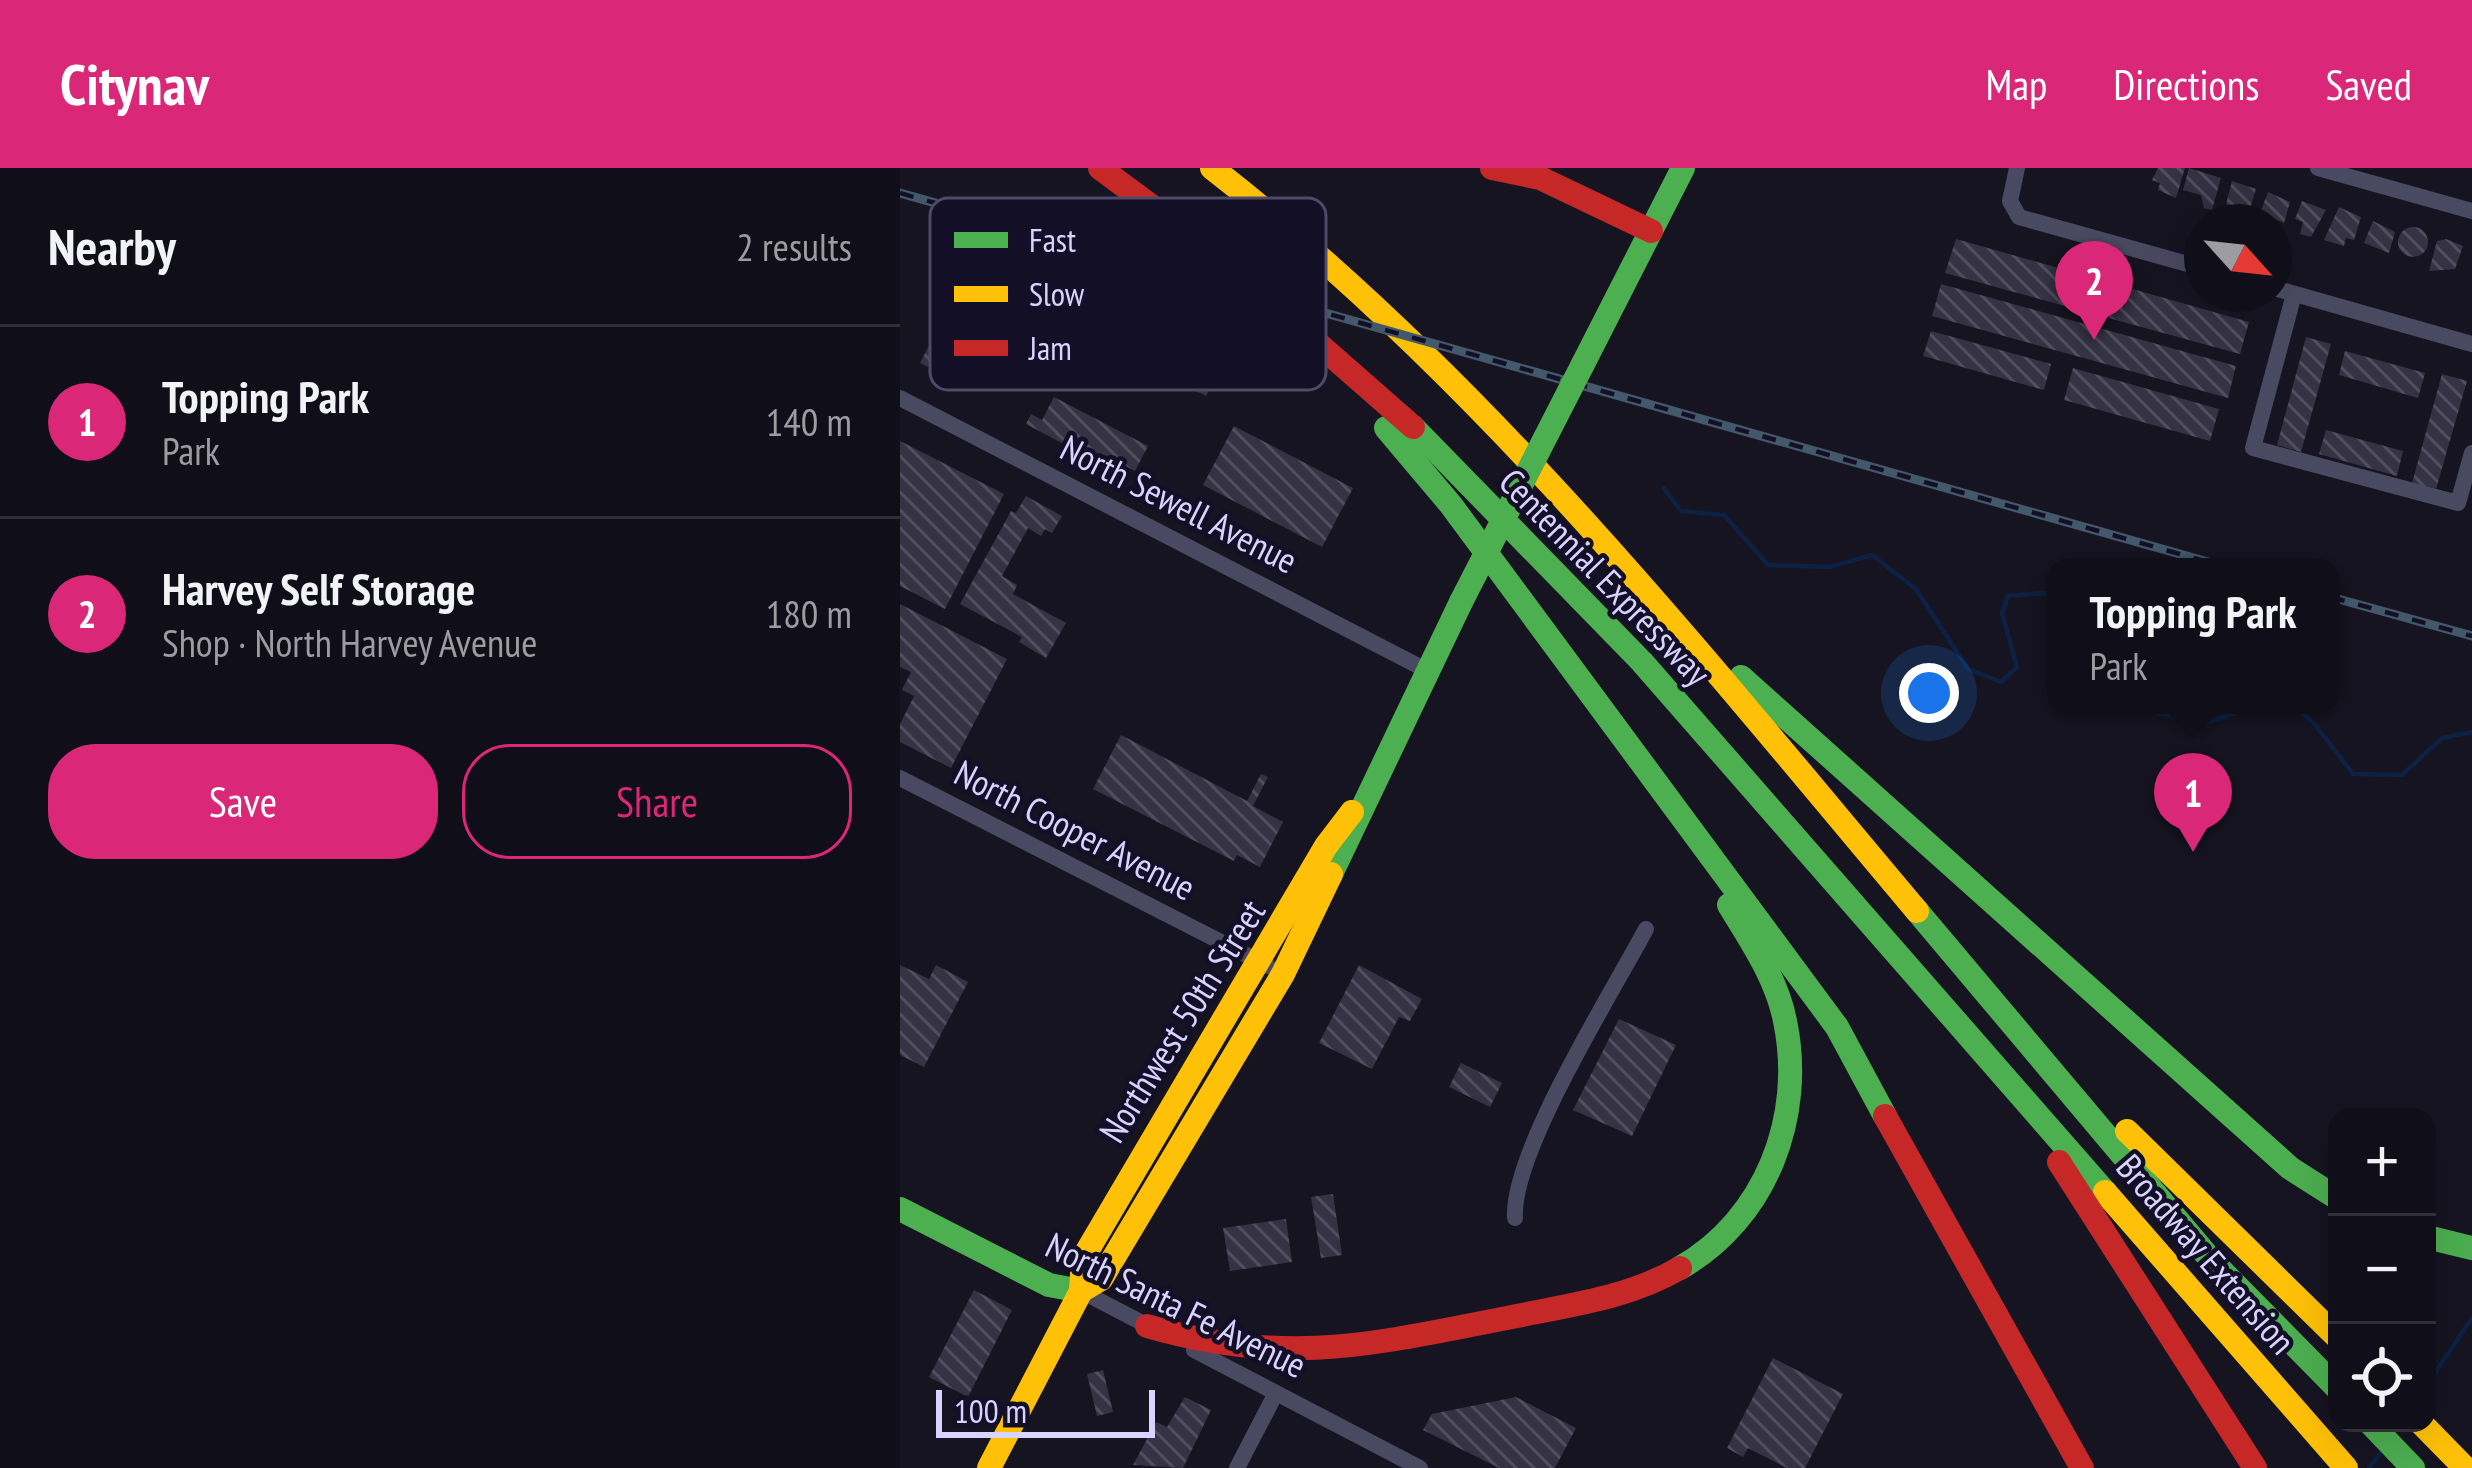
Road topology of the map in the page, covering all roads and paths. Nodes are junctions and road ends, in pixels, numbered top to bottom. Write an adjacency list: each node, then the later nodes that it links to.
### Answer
1 (1100, 168): 7 (main road, Centennial Expressway)
2 (1212, 168): 8 (main road, Centennial Expressway)
3 (1492, 168): 10 (main road)
4 (1683, 168): 10 (main road, Northwest 50th Street)
5 (2017, 168): 12 (street)
6 (2318, 168): 9 (street)
7 (1138, 198)
8 (1249, 198)
9 (2472, 211)
10 (1651, 232): 20 (main road, Northwest 50th Street, bridge)
11 (1326, 262): 19 (main road, Centennial Expressway)
12 (2184, 263)
13 (2294, 294): 14 (street); 18 (street)
14 (2472, 344)
15 (1326, 348): 26 (main road, Centennial Expressway)
16 (1326, 358): 21 (main road)
17 (900, 398): 20 (street, North Sewell Avenue)
18 (2472, 453)
19 (1642, 589): 25 (main road, Centennial Expressway); 27 (main road)
20 (1426, 670): 24 (main road, Northwest 50th Street)
21 (1600, 703): 33 (main road); 42 (main road)
22 (900, 778): 24 (street, North Cooper Avenue)
23 (1646, 928): 29 (street)
24 (1272, 968): 32 (main road, Northwest 50th Street)
25 (2016, 1022): 34 (main road); 35 (main road, Broadway Extension)
26 (2011, 1086): 43 (main road); 44 (main road, Broadway Extension)
27 (2328, 1192)
28 (900, 1209): 32 (main road, North Santa Fe Avenue)
29 (1516, 1218)
30 (2436, 1239): 31 (main road)
31 (2472, 1248)
32 (1081, 1292): 33 (street, North Santa Fe Avenue); 39 (main road, Northwest 50th Street)
33 (1147, 1325): 36 (street, North Santa Fe Avenue)
34 (2328, 1328)
35 (2328, 1378)
36 (1276, 1393): 40 (street); 41 (street, North Santa Fe Avenue)
37 (2379, 1432): 45 (main road)
38 (2430, 1432): 46 (main road)
39 (989, 1468)
40 (1237, 1468)
41 (1420, 1468)
42 (2082, 1468)
43 (2255, 1468)
44 (2346, 1468)
45 (2414, 1468)
46 (2464, 1468)

